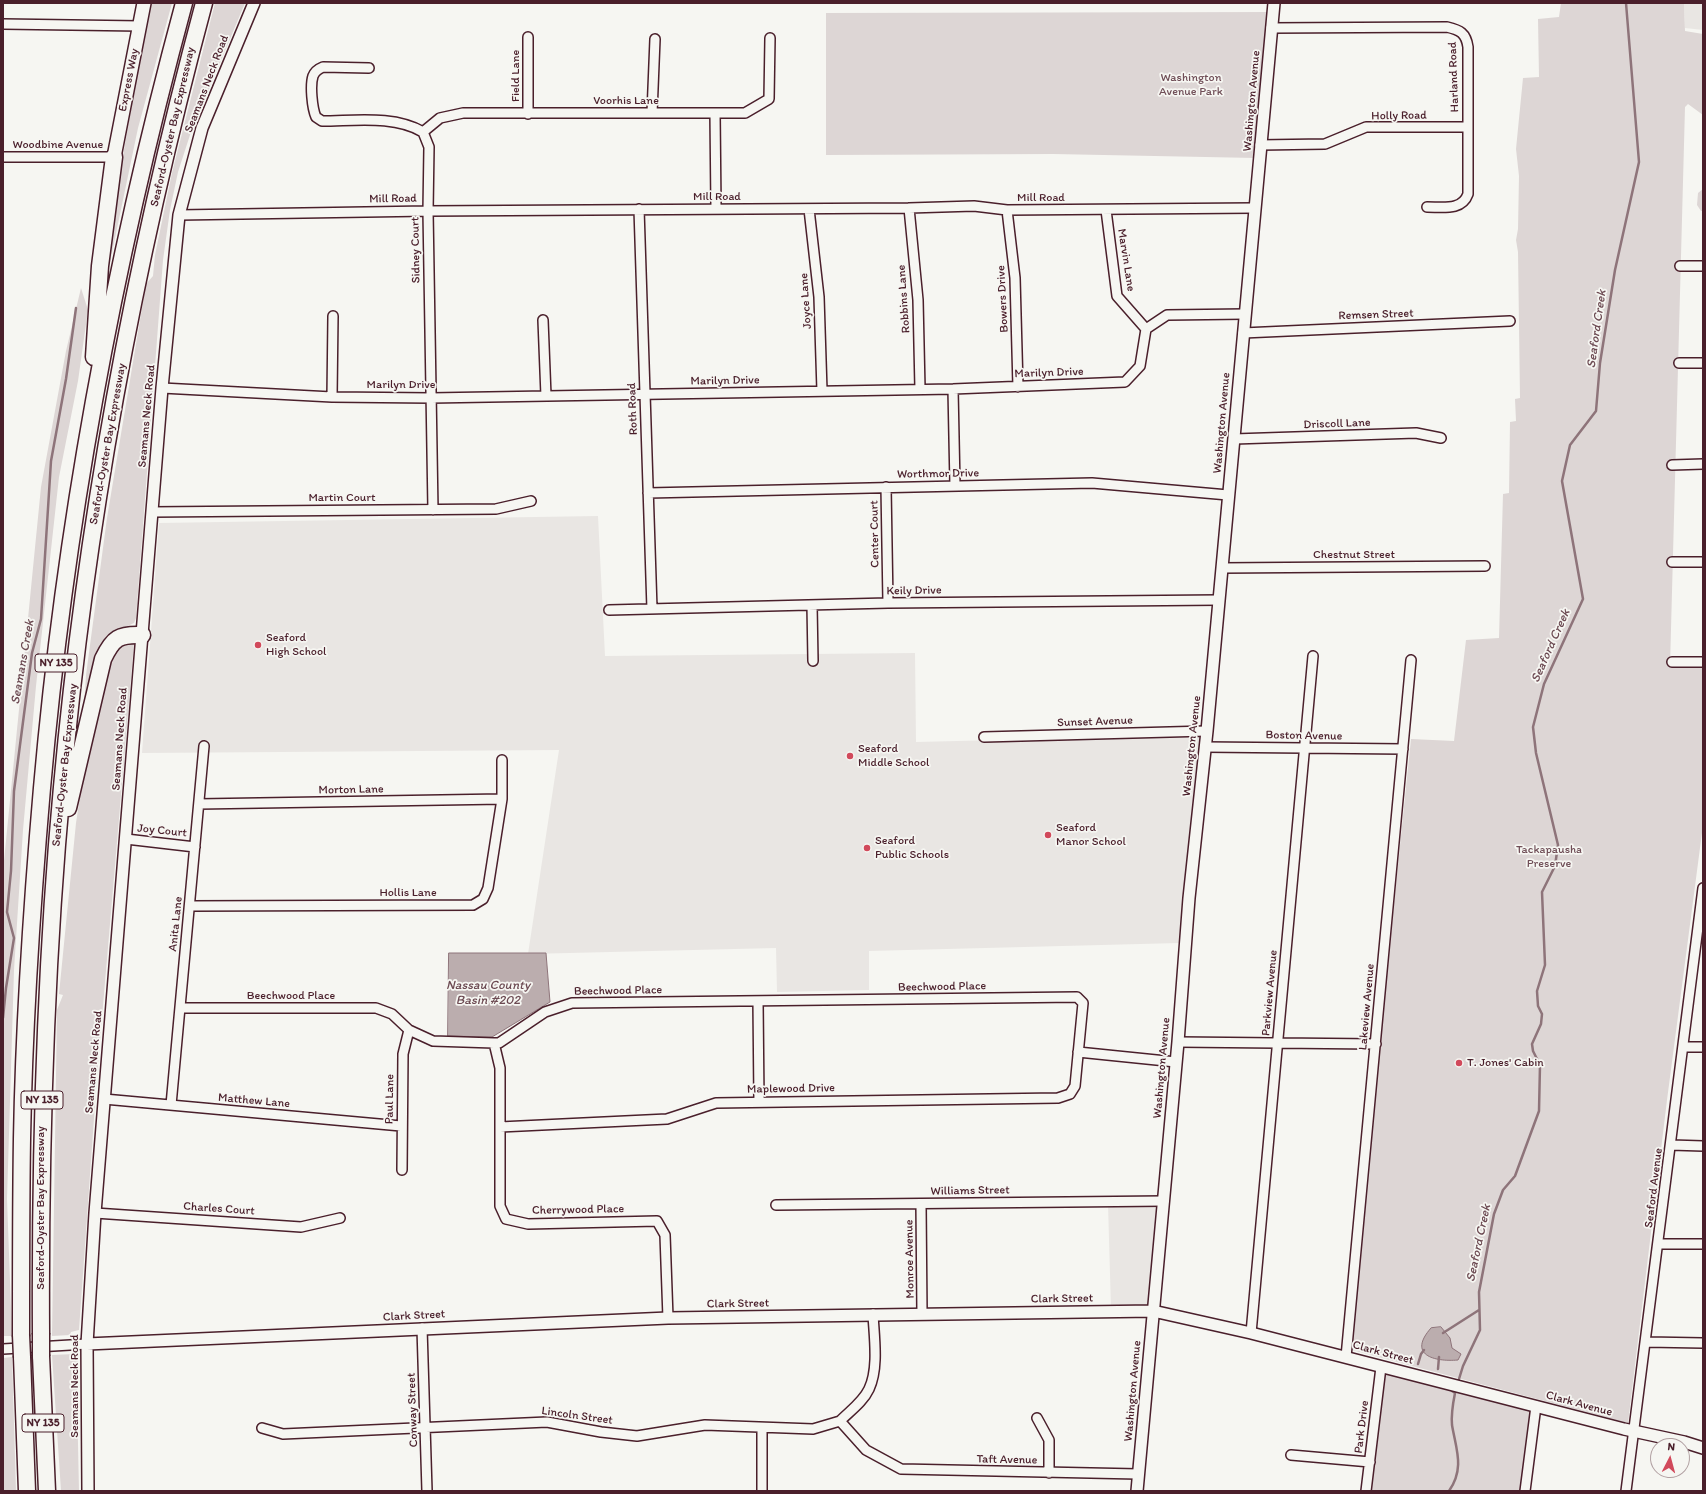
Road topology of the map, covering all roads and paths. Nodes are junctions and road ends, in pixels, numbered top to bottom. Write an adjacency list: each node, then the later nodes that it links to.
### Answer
1 (144, 3): 7 (main road, Express Way)
2 (184, 3): 54 (highway, Seaford-Oyster Bay Expressway / NY 135)
3 (204, 3): 88 (highway, Seaford-Oyster Bay Expressway / NY 135)
4 (254, 3): 30 (street, Seamans Neck Road)
5 (1274, 3): 8 (street, Washington Avenue)
6 (3, 24): 7 (street)
7 (140, 26): 20 (main road, Express Way)
8 (1272, 28): 16 (street, Harland Road); 18 (street, Washington Avenue)
9 (528, 37): 15 (street, Field Lane)
10 (770, 38): 14 (street, Voorhis Lane)
11 (655, 39): 13 (street)
12 (369, 68): 17 (street)
13 (652, 113): 14 (street, Voorhis Lane); 15 (street, Voorhis Lane)
14 (716, 113): 22 (street)
15 (528, 114): 17 (street, Voorhis Lane)
16 (1468, 127): 18 (street, Holly Road); 21 (street, Harland Road)
17 (423, 132): 29 (street, Sidney Court)
18 (1260, 145): 24 (street, Washington Avenue)
19 (3, 156): 20 (street, Woodbine Avenue)
20 (114, 157): 54 (highway)
21 (1427, 207)
22 (716, 208): 25 (street, Mill Road); 26 (street, Mill Road)
23 (909, 208): 26 (street, Mill Road); 27 (street, Mill Road); 43 (street, Robbins Lane)
24 (1254, 208): 28 (street, Mill Road); 33 (street, Washington Avenue)
25 (638, 209): 29 (street, Mill Road); 46 (street, Roth Road)
26 (808, 209): 45 (street, Joyce Lane)
27 (1006, 210): 28 (street, Mill Road); 41 (street, Bowers Drive)
28 (1106, 210): 37 (street, Marvin Lane)
29 (428, 211): 30 (street, Mill Road); 49 (street, Sidney Court)
30 (179, 215): 42 (street, Seamans Neck Road)
31 (1680, 266): 32 (street)
32 (1703, 266)
33 (1245, 314): 37 (street); 38 (street, Washington Avenue)
34 (334, 316): 48 (street)
35 (543, 320): 47 (street)
36 (1510, 321): 38 (street, Remsen Street)
37 (1146, 329): 41 (street, Marilyn Drive)
38 (1243, 333): 51 (street, Washington Avenue)
39 (1678, 363): 40 (street)
40 (1703, 363)
41 (1018, 386): 44 (street, Marilyn Drive)
42 (162, 388): 48 (street, Marilyn Drive); 61 (street, Seamans Neck Road)
43 (920, 389): 44 (street, Marilyn Drive); 45 (street, Marilyn Drive)
44 (953, 389): 55 (street)
45 (822, 391): 46 (street, Marilyn Drive)
46 (645, 394): 47 (street, Marilyn Drive); 57 (street, Roth Road)
47 (546, 396): 49 (street, Marilyn Drive)
48 (332, 397): 49 (street, Marilyn Drive)
49 (431, 398): 60 (street, Sidney Court)
50 (1441, 438): 51 (street, Driscoll Lane)
51 (1234, 439): 58 (street, Washington Avenue)
52 (1703, 464): 53 (street)
53 (1672, 465)
54 (83, 475): 127 (highway, Seaford-Oyster Bay Expressway / NY 135)
55 (955, 486): 56 (street, Worthmor Drive); 58 (street, Worthmor Drive)
56 (886, 487): 57 (street, Worthmor Drive); 67 (street, Center Court)
57 (648, 493): 69 (street, Roth Road)
58 (1228, 495): 65 (street, Washington Avenue)
59 (531, 500): 60 (street, Martin Court)
60 (434, 510): 61 (street, Martin Court)
61 (152, 512): 71 (street, Seamans Neck Road)
62 (1672, 562): 63 (street)
63 (1703, 562)
64 (1485, 566): 65 (street, Chestnut Street)
65 (1222, 568): 66 (street, Washington Avenue)
66 (1219, 600): 67 (street, Keily Drive); 77 (street, Washington Avenue)
67 (888, 603): 68 (street, Keily Drive)
68 (812, 605): 69 (street, Keily Drive); 74 (street)
69 (652, 609): 70 (street, Keily Drive)
70 (609, 610)
71 (142, 635): 86 (street, Seamans Neck Road); 88 (highway)
72 (1313, 656): 81 (street, Parkview Avenue)
73 (1411, 660): 82 (street, Lakeview Avenue)
74 (813, 661)
75 (1672, 662): 76 (street)
76 (1703, 662)
77 (1207, 731): 78 (street, Sunset Avenue); 80 (street, Washington Avenue)
78 (984, 737)
79 (204, 746): 85 (street, Anita Lane)
80 (1205, 747): 81 (street, Boston Avenue); 95 (street, Washington Avenue)
81 (1304, 748): 82 (street, Boston Avenue); 97 (street, Parkview Avenue)
82 (1403, 749): 98 (street, Lakeview Avenue)
83 (502, 760): 84 (street, Hollis Lane)
84 (502, 799): 85 (street, Morton Lane); 90 (street, Hollis Lane)
85 (199, 804): 87 (street, Anita Lane)
86 (126, 839): 87 (street, Joy Court); 103 (street, Seamans Neck Road)
87 (195, 846): 90 (street, Anita Lane)
88 (56, 866): 149 (highway, Seaford-Oyster Bay Expressway / NY 135, bridge)
89 (1703, 888): 91 (street, Seaford Avenue)
90 (190, 906): 93 (street, Anita Lane)
91 (1699, 949): 99 (street, Seaford Avenue)
92 (758, 1001): 96 (street, Beechwood Place); 101 (street, Beechwood Place); 104 (street)
93 (180, 1008): 94 (street, Beechwood Place); 105 (street, Anita Lane)
94 (409, 1030): 96 (street, Beechwood Place); 106 (street, Paul Lane)
95 (1178, 1042): 97 (street); 102 (street, Washington Avenue)
96 (494, 1043): 107 (street, Cherrywood Place)
97 (1277, 1043): 98 (street); 123 (street, Parkview Avenue)
98 (1376, 1044): 129 (street, Lakeview Avenue)
99 (1683, 1047): 100 (street); 108 (street, Seaford Avenue)
100 (1703, 1047)
101 (1078, 1052): 102 (street); 104 (street, Maplewood Drive)
102 (1176, 1062): 111 (street, Washington Avenue)
103 (104, 1099): 105 (street, Matthew Lane); 114 (street, Seamans Neck Road)
104 (759, 1102): 107 (street, Maplewood Drive)
105 (171, 1105): 106 (street, Matthew Lane)
106 (402, 1126): 110 (street, Paul Lane)
107 (500, 1126): 121 (street, Cherrywood Place)
108 (1671, 1145): 109 (street); 116 (street, Seaford Avenue)
109 (1703, 1146)
110 (402, 1170)
111 (1164, 1201): 112 (street, Williams Street); 118 (street, Washington Avenue)
112 (921, 1204): 113 (street, Williams Street); 120 (street, Monroe Avenue)
113 (776, 1205)
114 (95, 1213): 115 (street, Charles Court); 126 (street, Seamans Neck Road)
115 (340, 1218)
116 (1659, 1244): 117 (street); 124 (street, Seaford Avenue)
117 (1703, 1244)
118 (1153, 1310): 120 (street, Clark Street); 123 (street, Clark Street); 147 (street, Washington Avenue)
119 (873, 1314): 120 (street, Clark Street); 121 (street, Clark Street); 134 (street, Lincoln Street)
120 (922, 1314)
121 (668, 1318): 122 (street, Clark Street)
122 (422, 1328): 126 (street, Clark Street); 135 (street, Conway Street)
123 (1251, 1333): 129 (street, Clark Street)
124 (1646, 1342): 125 (street); 138 (street, Seaford Avenue)
125 (1703, 1343)
126 (87, 1344): 127 (street, Clark Street); 150 (street, Seamans Neck Road)
127 (21, 1347): 128 (street, Clark Street); 148 (highway, Seaford-Oyster Bay Expressway / NY 135)
128 (3, 1349)
129 (1346, 1357): 130 (street, Clark Street)
130 (1381, 1367): 131 (street, Clark Street); 145 (street, Park Drive)
131 (1448, 1384): 132 (street, Clark Avenue)
132 (1536, 1406): 138 (street, Clark Avenue); 155 (street)
133 (1037, 1418): 146 (street)
134 (840, 1421): 137 (street, Lincoln Street); 146 (street, Taft Avenue)
135 (426, 1427): 136 (street, Lincoln Street); 137 (street, Lincoln Street); 151 (street, Conway Street)
136 (262, 1428)
137 (762, 1428): 152 (street)
138 (1634, 1432): 139 (street, Clark Avenue); 156 (street, Seaford Avenue)
139 (1664, 1438)
140 (1690, 1442): 141 (street)
141 (1703, 1442)
142 (1690, 1444): 143 (street, Clark Avenue)
143 (1703, 1448)
144 (1291, 1455): 145 (street)
145 (1370, 1462): 154 (street, Park Drive)
146 (1049, 1473): 147 (street, Taft Avenue)
147 (1138, 1474): 153 (street, Washington Avenue)
148 (28, 1491)
149 (47, 1491)
150 (88, 1491)
151 (427, 1491)
152 (762, 1491)
153 (1137, 1491)
154 (1366, 1491)
155 (1525, 1491)
156 (1626, 1491)

